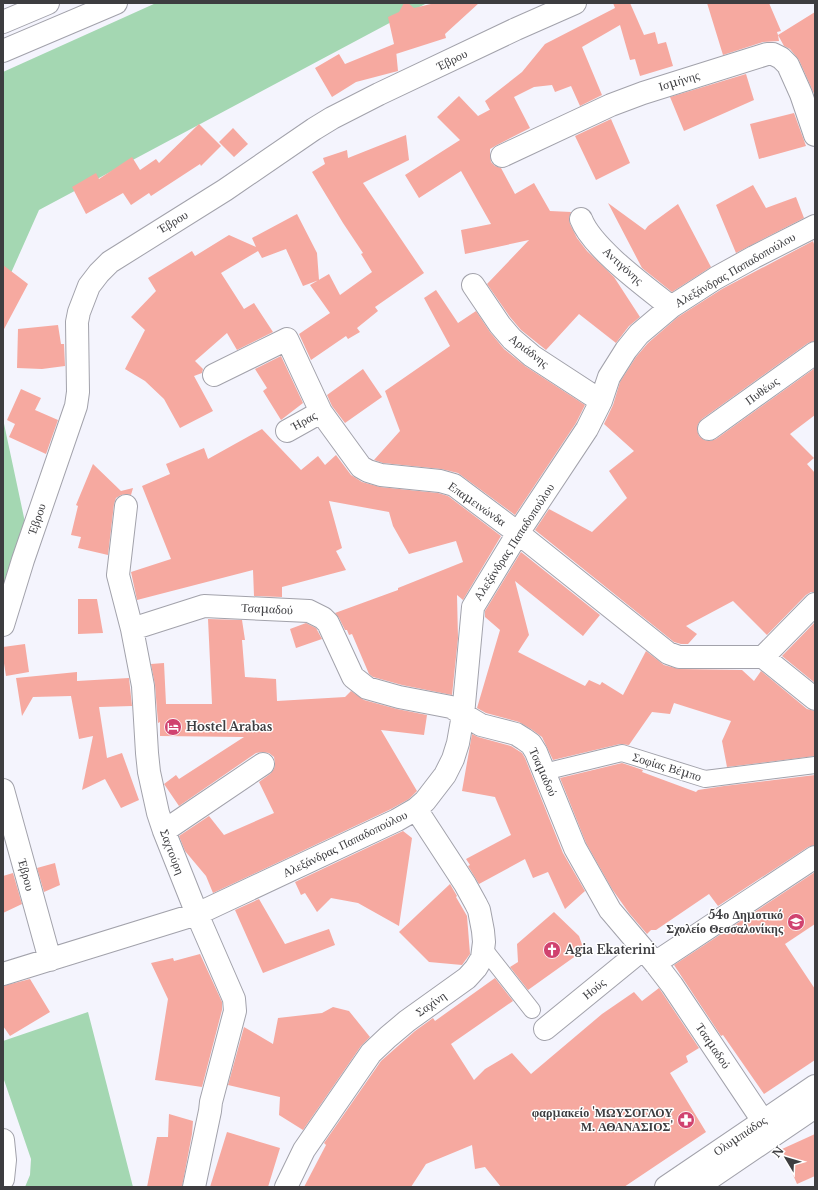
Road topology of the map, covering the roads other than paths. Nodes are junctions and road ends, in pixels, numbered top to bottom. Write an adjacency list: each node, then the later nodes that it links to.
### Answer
1 (48, 3): 4 (street)
2 (116, 3): 5 (street)
3 (575, 3): 21 (street, Έβρου)
4 (3, 22)
5 (3, 51)
6 (815, 136): 7 (street, Ισμήνης)
7 (502, 156)
8 (581, 219): 11 (street, Αντιγόνης)
9 (815, 226): 11 (street, Αλεξάνδρας Παπαδοπούλου)
10 (473, 285): 14 (street, Αριάδνης)
11 (671, 307): 14 (street, Αλεξάνδρας Παπαδοπούλου)
12 (815, 353): 16 (street, Πυθέως)
13 (214, 375): 15 (street, Επαμεινώνδα)
14 (601, 401): 19 (street, Αλεξάνδρας Παπαδοπούλου)
15 (321, 412): 17 (street, Ήρας); 19 (street, Επαμεινώνδα)
16 (709, 429)
17 (287, 431)
18 (126, 506): 22 (street, Σαχτούρη)
19 (518, 533): 23 (street, Επαμεινώνδα); 25 (street, Αλεξάνδρας Παπαδοπούλου)
20 (815, 604): 23 (street)
21 (3, 625)
22 (132, 629): 25 (street, Τσαμαδού); 31 (street, Σαχτούρη)
23 (763, 657): 24 (street)
24 (815, 698)
25 (463, 715): 28 (street, Τσαμαδού); 30 (street, Αλεξάνδρας Παπαδοπούλου)
26 (264, 764): 31 (street)
27 (815, 765): 28 (street, Σοφίας Βέμπο)
28 (544, 772): 35 (street, Τσαμαδού)
29 (3, 790): 36 (street, Έβρου)
30 (416, 809): 33 (street, Αλεξάνδρας Παπαδοπούλου); 34 (street, Σαχίνη)
31 (164, 831): 33 (street, Σαχτούρη)
32 (815, 858): 35 (street, Ηούς)
33 (197, 914): 36 (street, Αλεξάνδρας Παπαδοπούλου); 43 (street, Σαχτούρη)
34 (484, 949): 38 (street); 44 (street, Σαχίνη)
35 (649, 956): 39 (street, Ηούς); 42 (street, Τσαμαδού)
36 (50, 960): 37 (street, Αλεξάνδρας Παπαδοπούλου)
37 (3, 974)
38 (532, 1010)
39 (545, 1028)
40 (815, 1086): 42 (street, Ολυμπιάδος)
41 (815, 1107): 46 (street, Ολυμπιάδος)
42 (763, 1120): 45 (street, Ολυμπιάδος)
43 (194, 1187)
44 (286, 1187)
45 (666, 1187)
46 (697, 1187)

